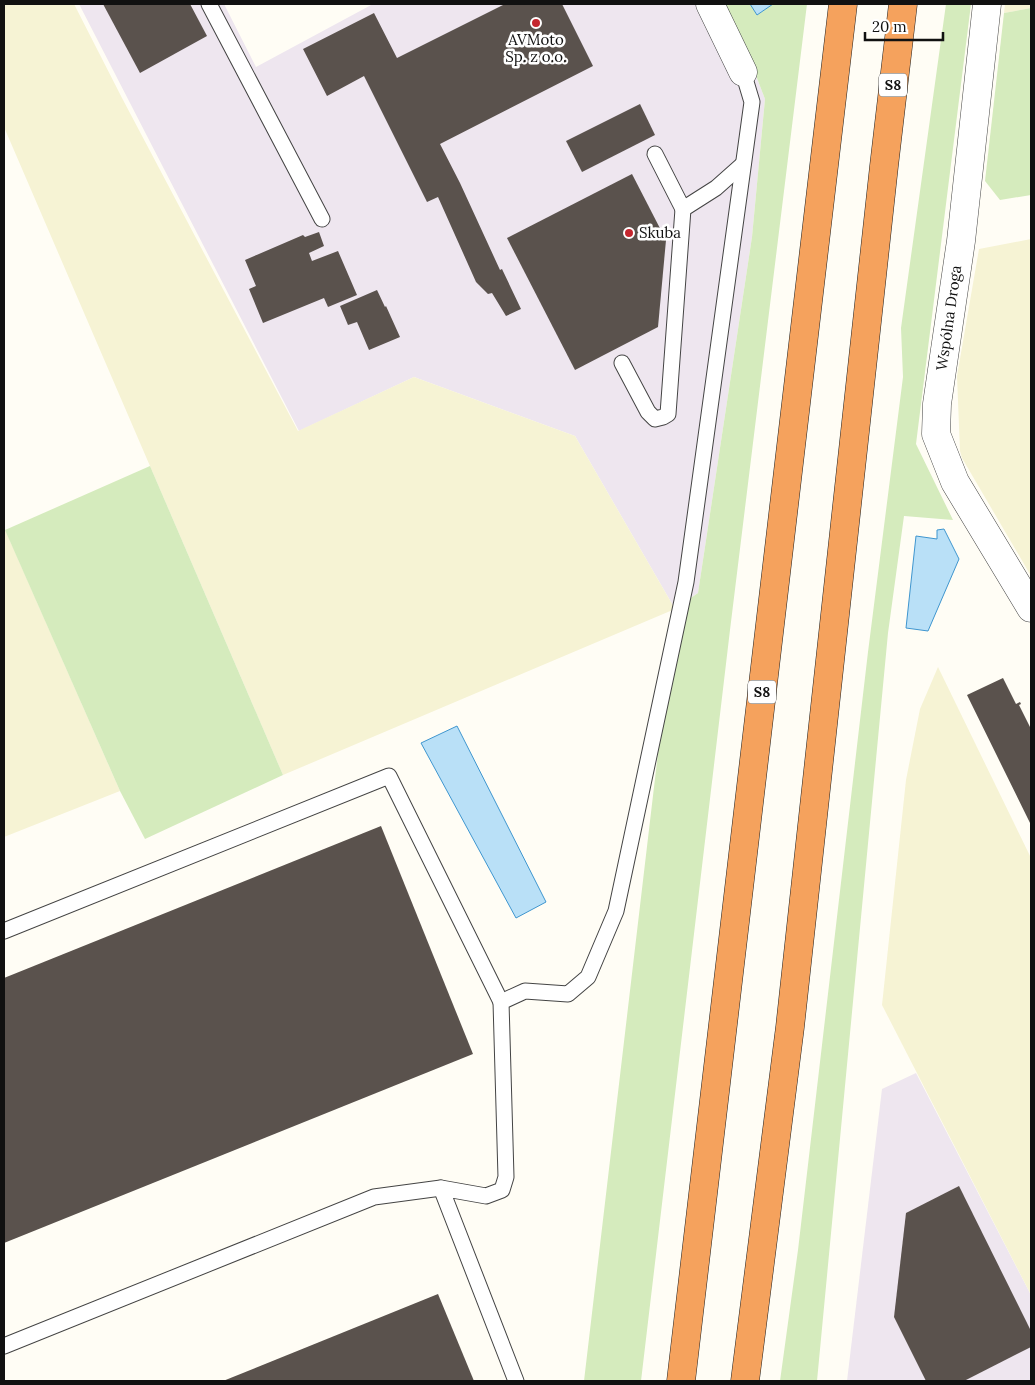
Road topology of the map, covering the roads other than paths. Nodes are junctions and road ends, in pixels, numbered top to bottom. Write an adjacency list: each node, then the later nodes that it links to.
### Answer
1 (209, 4): 10 (lane)
2 (710, 4): 6 (street)
3 (843, 4): 18 (highway, S8)
4 (903, 4): 19 (highway, S8)
5 (987, 4): 12 (street, Wspólna Droga)
6 (743, 72): 8 (lane)
7 (654, 154): 9 (lane)
8 (743, 164): 9 (lane); 14 (lane)
9 (683, 209): 11 (lane)
10 (322, 219)
11 (622, 363)
12 (1031, 608)
13 (4, 931): 14 (lane)
14 (501, 1002): 15 (lane)
15 (441, 1188): 16 (lane); 17 (lane)
16 (4, 1346)
17 (516, 1381)
18 (681, 1381)
19 (745, 1381)

